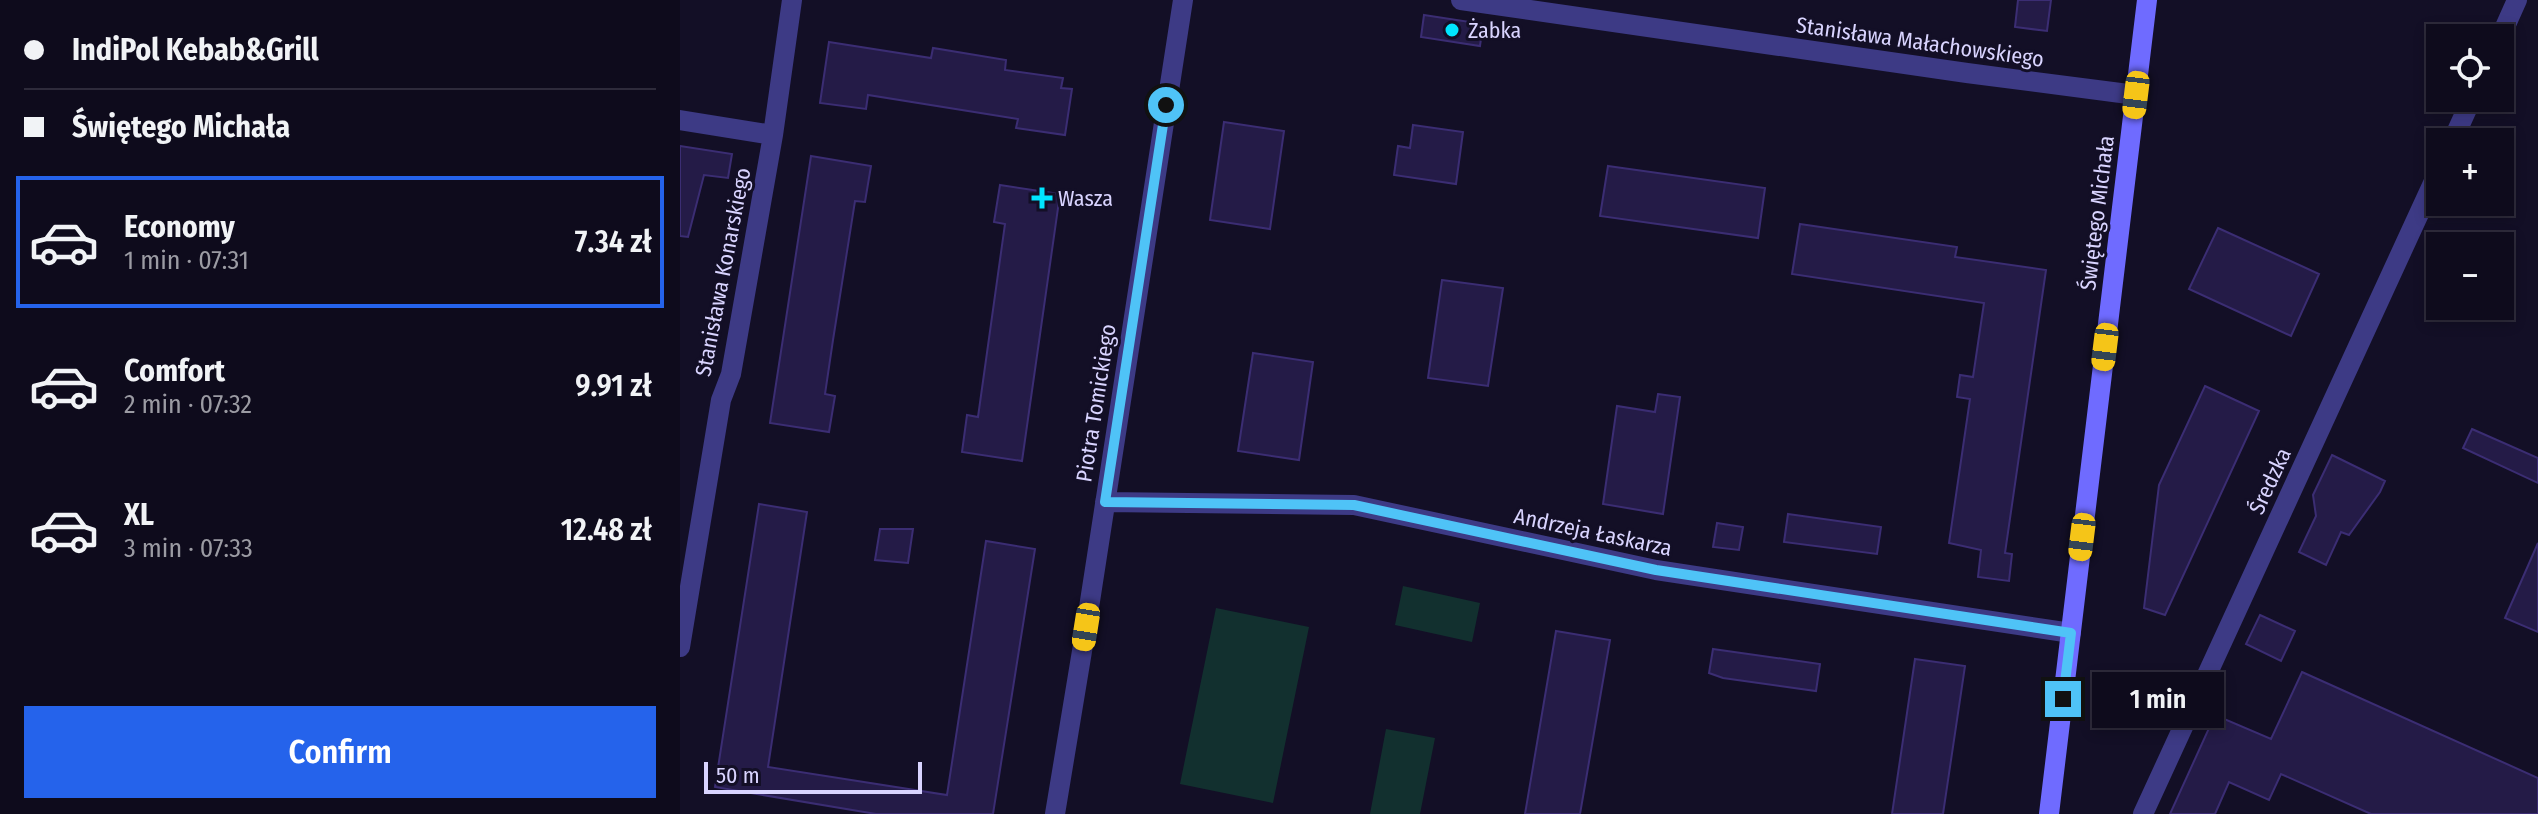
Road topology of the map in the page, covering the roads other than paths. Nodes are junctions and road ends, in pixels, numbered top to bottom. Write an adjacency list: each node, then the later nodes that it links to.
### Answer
1 (792, 0): 9 (street, Stanisława Konarskiego)
2 (1183, 0): 11 (street, Piotra Tomickiego)
3 (1461, 0): 7 (street, Stanisława Małachowskiego)
4 (2147, 0): 7 (street, Świętego Michała)
5 (2517, 0): 6 (street)
6 (2506, 24)
7 (2136, 95): 12 (street, Świętego Michała)
8 (680, 120): 9 (street)
9 (773, 135): 13 (street, Stanisława Konarskiego)
10 (2426, 198): 16 (street, Średzka)
11 (1105, 502): 12 (street, Andrzeja Łaskarza); 14 (street, Piotra Tomickiego)
12 (2071, 633): 15 (street, Świętego Michała)
13 (680, 647)
14 (1055, 814)
15 (2049, 814)
16 (2143, 814)

